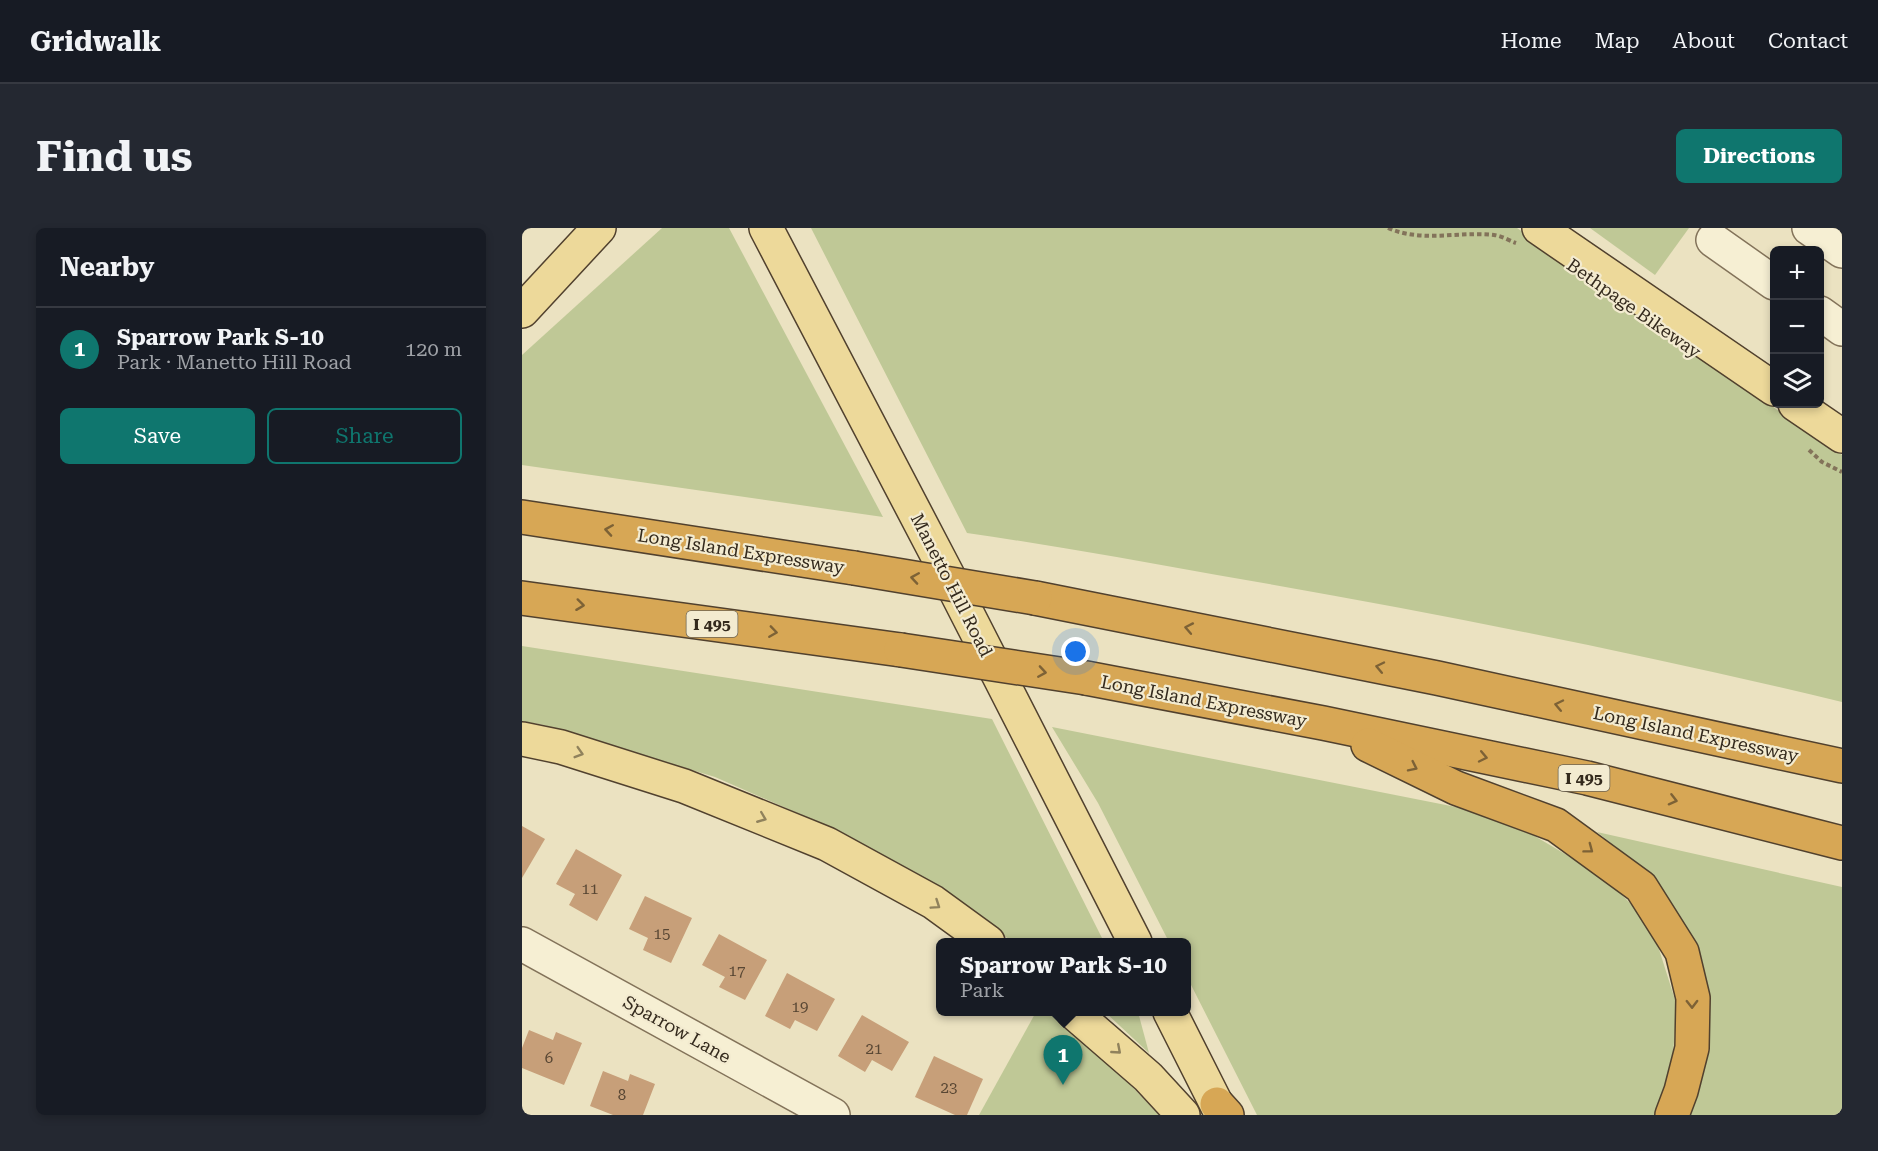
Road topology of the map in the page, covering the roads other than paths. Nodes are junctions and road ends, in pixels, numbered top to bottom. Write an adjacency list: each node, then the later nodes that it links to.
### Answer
1 (599, 228): 8 (main road)
2 (766, 228): 21 (main road, Manetto Hill Road)
3 (1809, 228): 6 (street)
4 (1528, 236): 11 (main road)
5 (1713, 240): 7 (street)
6 (1842, 251)
7 (1770, 280)
8 (522, 311)
9 (1824, 317): 10 (street)
10 (1842, 329)
11 (1770, 387)
12 (1802, 408): 13 (main road)
13 (1842, 435)
14 (522, 517): 18 (highway, Long Island Expressway, one-way to 14, bridge)
15 (522, 598): 16 (highway, Long Island Expressway / I 495, one-way to 16, bridge)
16 (1323, 723): 19 (highway, Long Island Expressway / I 495, one-way to 19); 28 (highway, one-way to 28)
17 (522, 739): 20 (main road, one-way to 20)
18 (1842, 766)
19 (1842, 843)
20 (982, 938)
21 (1133, 938)
22 (522, 944): 26 (street, Sparrow Lane)
23 (1079, 1016): 27 (main road, one-way to 27)
24 (1173, 1016): 25 (main road)
25 (1222, 1111)
26 (833, 1115)
27 (1183, 1115)
28 (1672, 1115)

